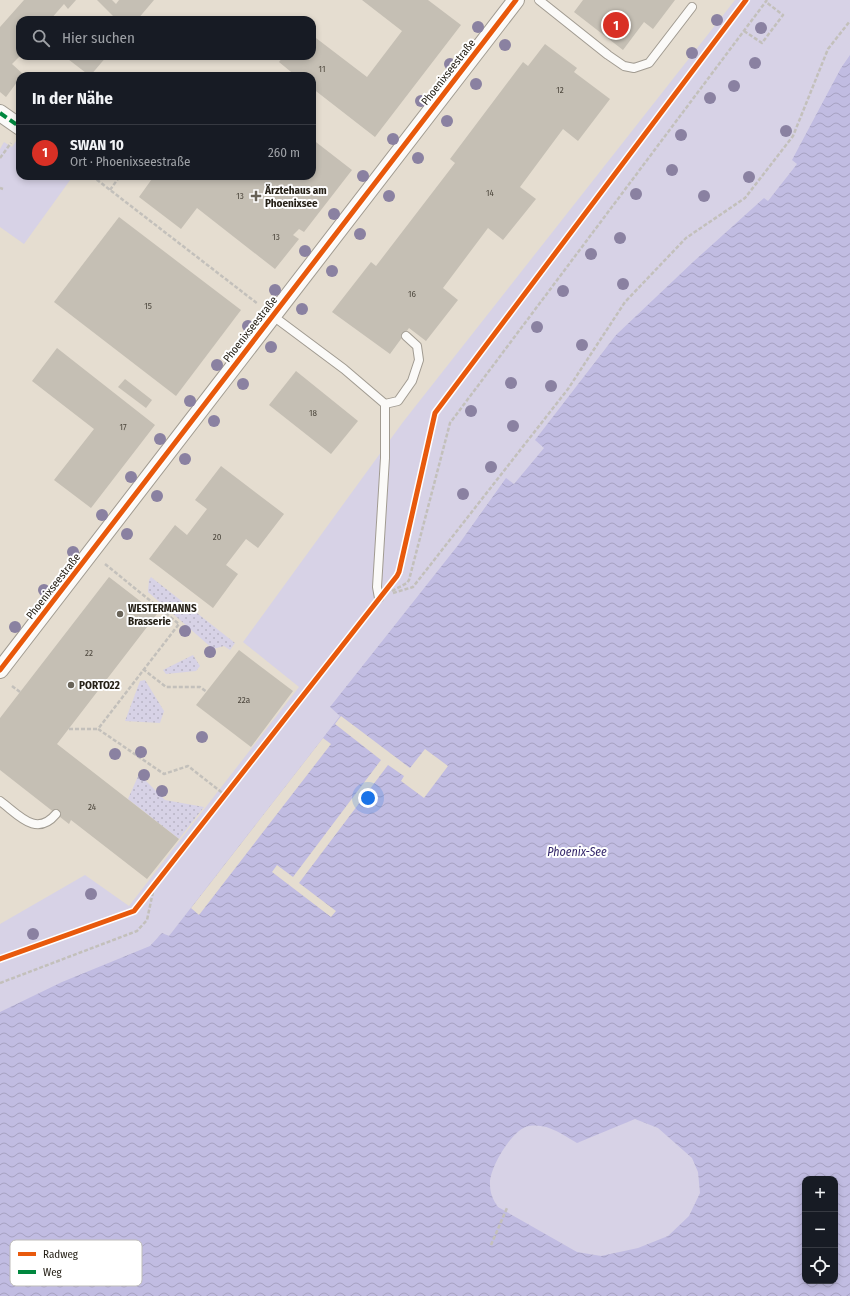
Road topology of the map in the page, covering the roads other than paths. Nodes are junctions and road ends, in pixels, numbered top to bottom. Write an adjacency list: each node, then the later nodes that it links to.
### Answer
1 (516, 0): 6 (street, Phoenixseestraße)
2 (539, 0): 3 (lane)
3 (692, 7)
4 (0, 113): 5 (street)
5 (16, 124)
6 (273, 316): 8 (lane); 10 (street, Phoenixseestraße)
7 (406, 336): 8 (lane)
8 (385, 404): 9 (lane)
9 (379, 598)
10 (0, 670)
11 (0, 801): 12 (lane)
12 (56, 814)

